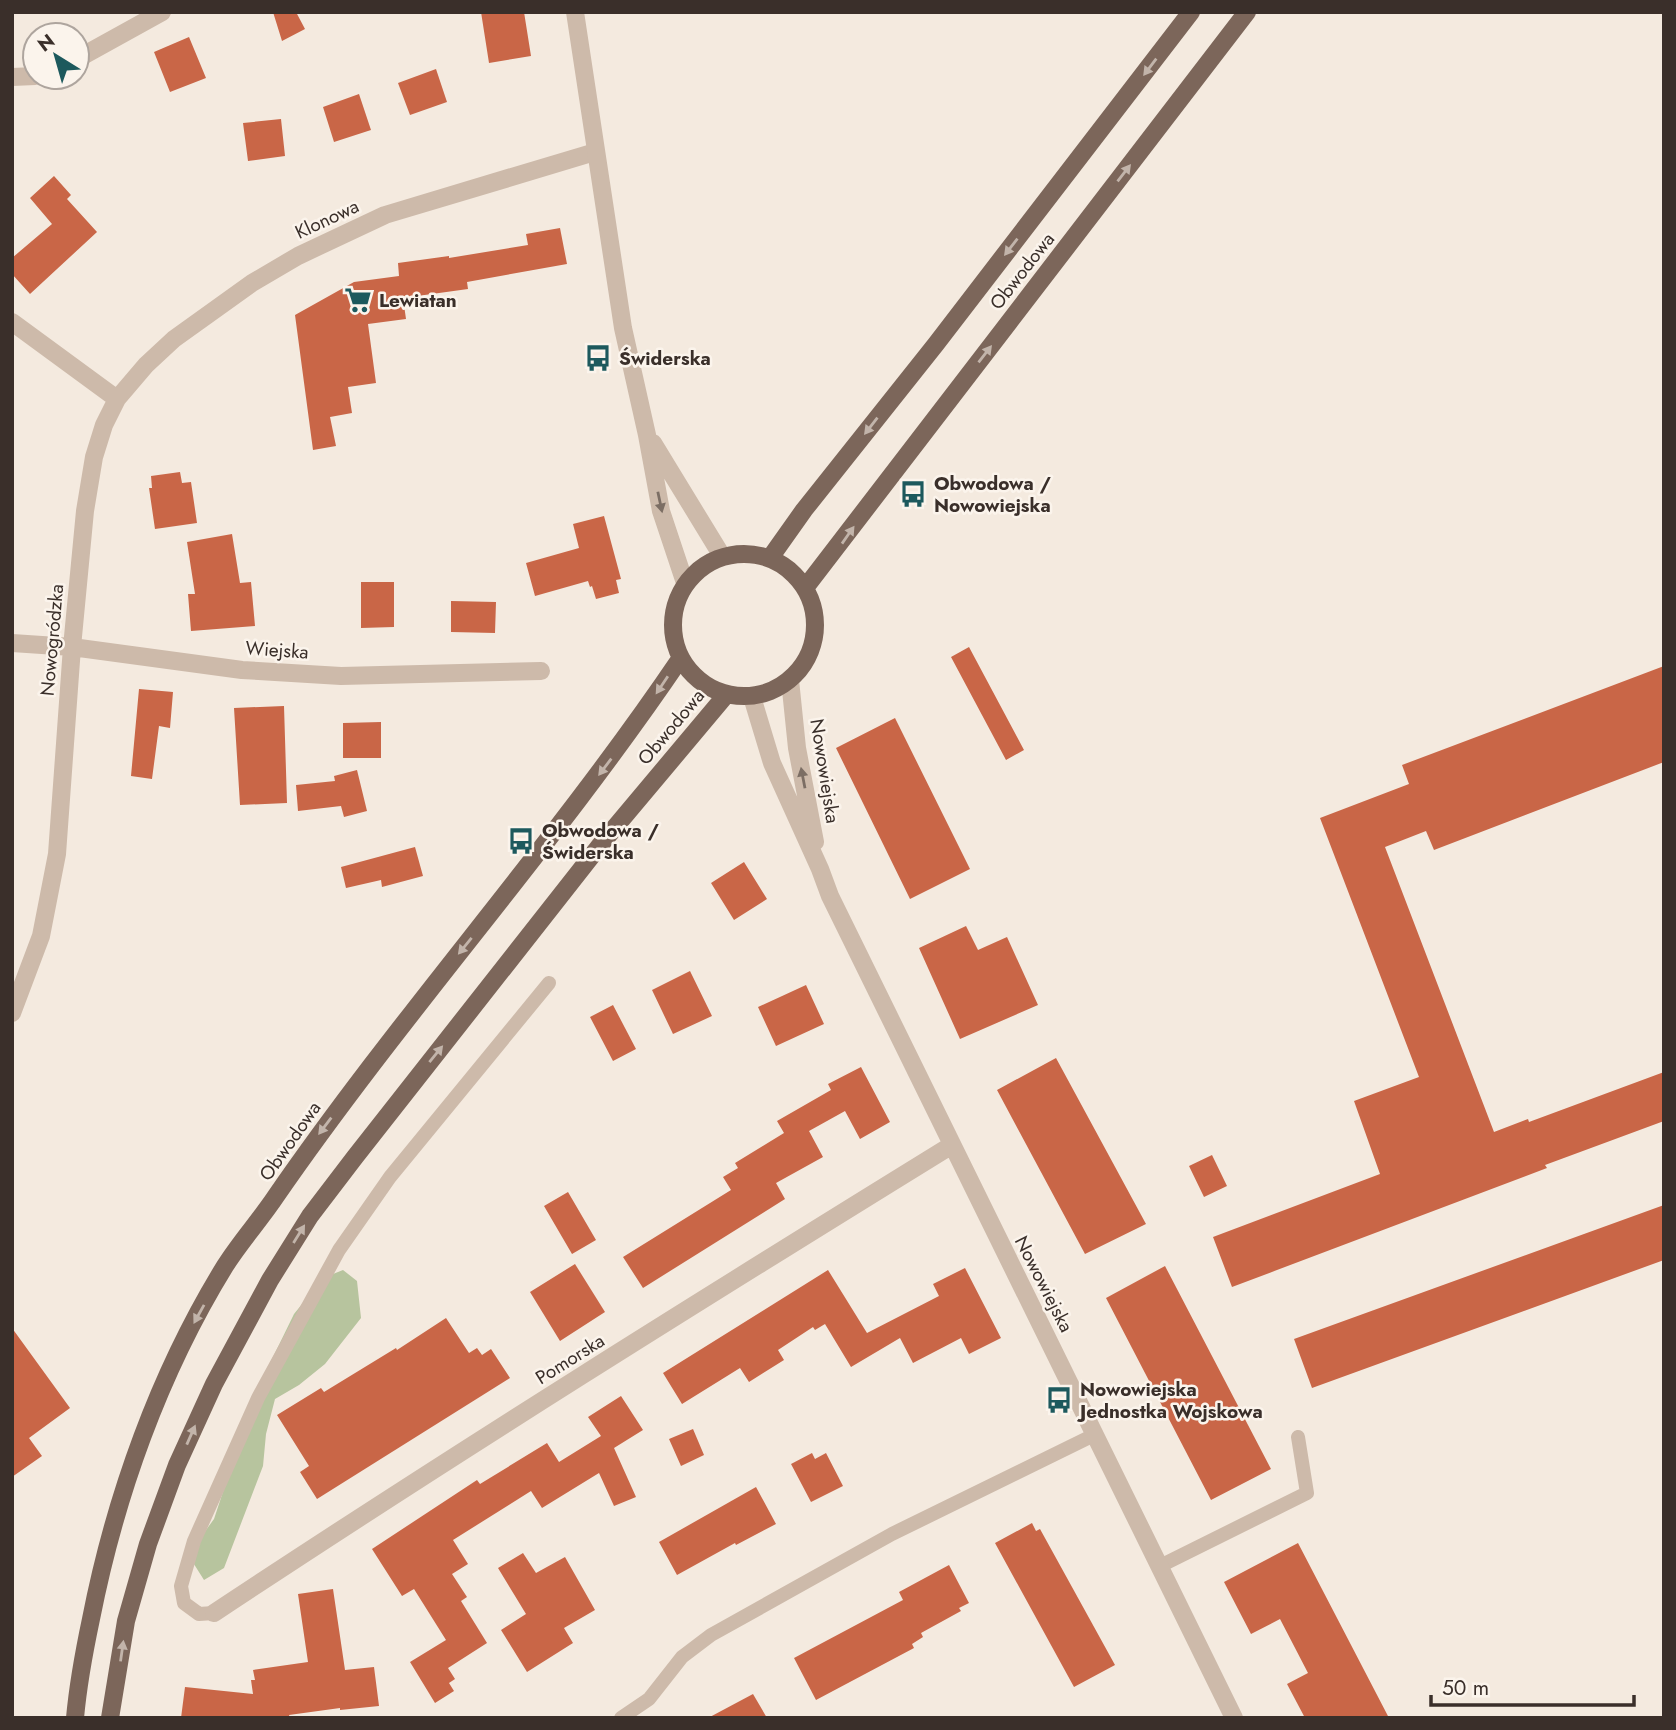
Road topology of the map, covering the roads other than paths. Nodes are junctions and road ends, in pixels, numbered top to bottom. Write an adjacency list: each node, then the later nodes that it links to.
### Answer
1 (162, 12): 5 (street)
2 (575, 12): 6 (street)
3 (1191, 12): 11 (main road, Obwodowa, one-way to 11)
4 (1247, 12): 13 (main road, Obwodowa, one-way to 4)
5 (91, 51)
6 (595, 152): 8 (street, Klonowa); 9 (street)
7 (12, 322): 8 (street)
8 (117, 399): 15 (street, Nowogródzka)
9 (647, 435): 10 (street); 12 (street, one-way to 12)
10 (722, 556): 11 (main road); 12 (main road)
11 (770, 558): 13 (main road)
12 (685, 583): 16 (main road, Obwodowa)
13 (806, 589): 18 (main road, Obwodowa)
14 (12, 643): 15 (street, Wiejska)
15 (72, 647): 17 (street, Wiejska); 23 (street, Nowogródzka)
16 (680, 659): 19 (main road, Obwodowa); 29 (main road, Obwodowa, one-way to 29)
17 (541, 671)
18 (790, 680): 20 (main road, Obwodowa); 21 (street, Nowowiejska, one-way to 18)
19 (726, 695): 20 (main road, Obwodowa); 30 (main road, Obwodowa, one-way to 19)
20 (752, 697): 21 (street, Nowowiejska)
21 (820, 869): 24 (street, Nowowiejska)
22 (549, 983): 28 (lane)
23 (12, 1013)
24 (951, 1145): 25 (street, Nowowiejska); 28 (street, Pomorska)
25 (1096, 1434): 27 (street, Nowowiejska); 31 (lane)
26 (1297, 1437): 27 (lane)
27 (1160, 1566): 32 (street, Nowowiejska)
28 (214, 1613)
29 (75, 1718)
30 (110, 1718)
31 (621, 1718)
32 (1234, 1718)

